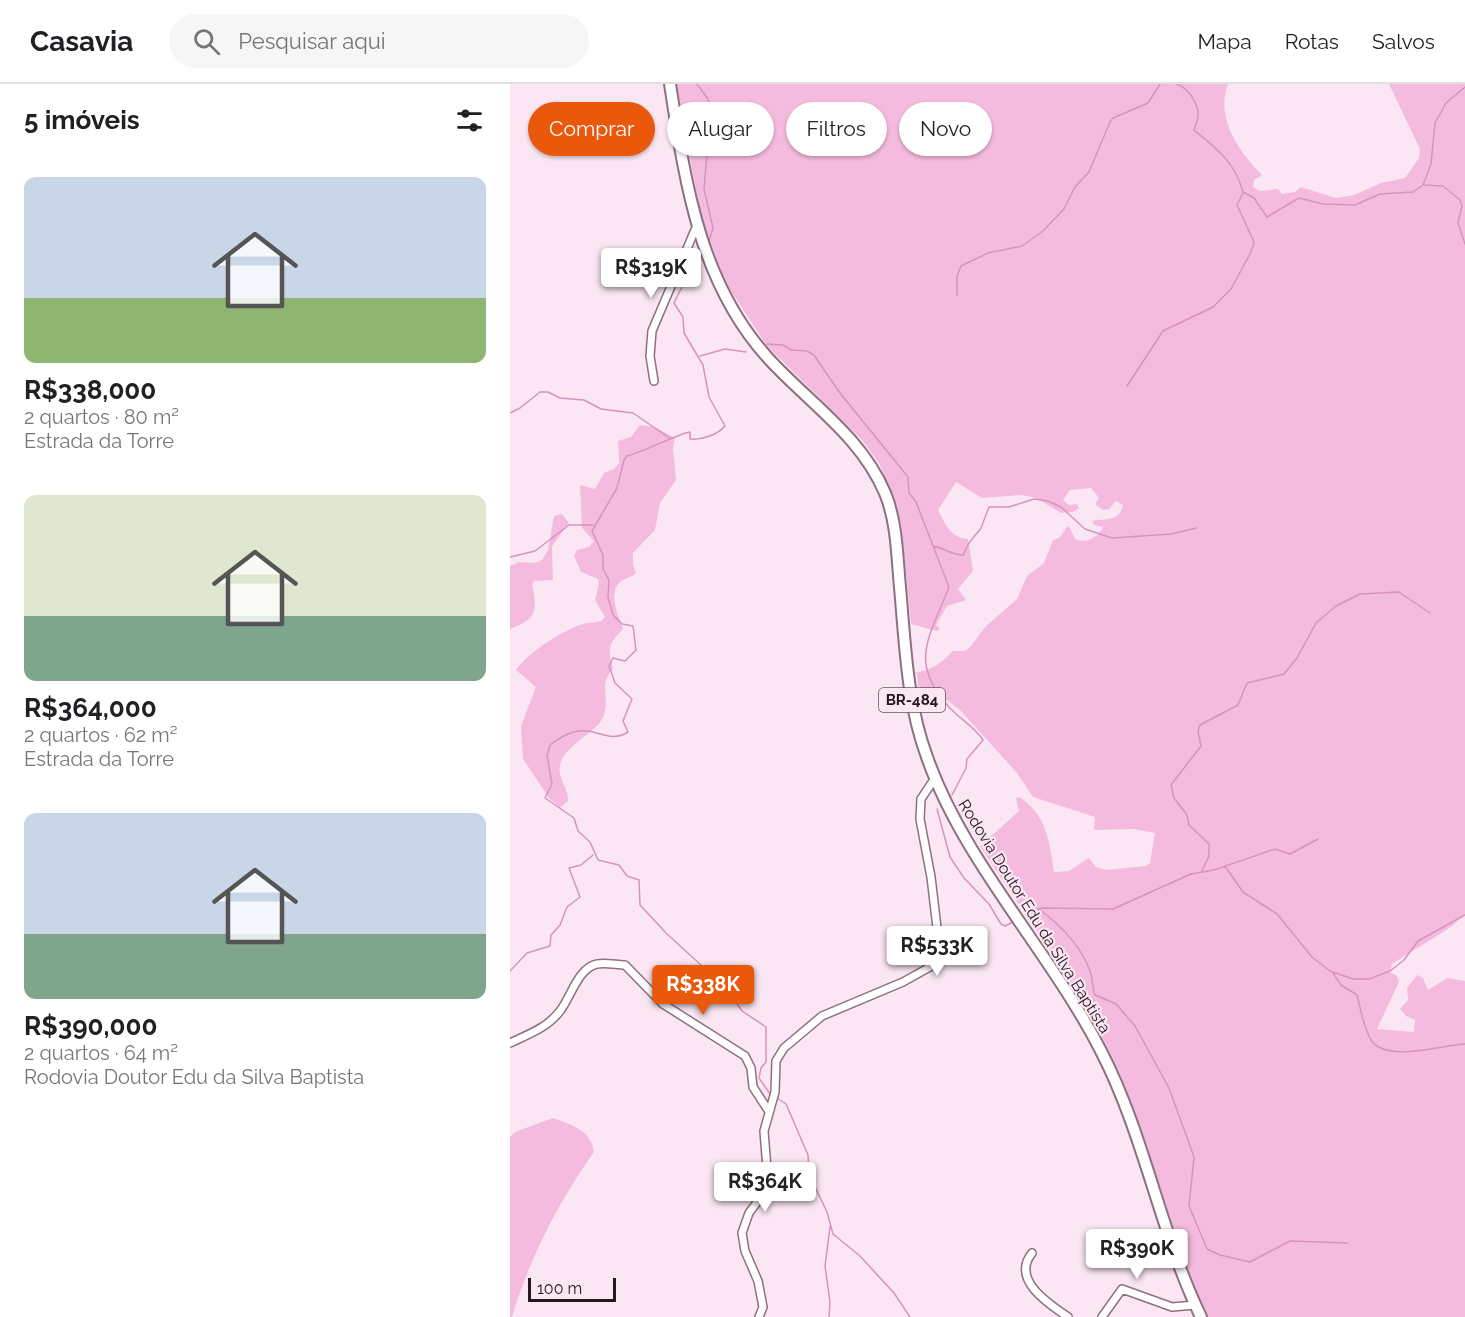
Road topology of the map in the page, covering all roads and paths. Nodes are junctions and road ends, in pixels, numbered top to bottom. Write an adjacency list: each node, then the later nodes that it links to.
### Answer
1 (670, 84): 2 (main road, Rodovia Doutor Edu da Silva Baptista / BR-484)
2 (697, 225): 3 (street); 4 (main road, Rodovia Doutor Edu da Silva Baptista / BR-484)
3 (654, 381)
4 (935, 778): 6 (street); 8 (main road, Rodovia Doutor Edu da Silva Baptista / BR-484)
5 (510, 1043): 6 (street)
6 (768, 1110): 9 (street)
7 (1032, 1253): 10 (street)
8 (1196, 1305): 11 (street); 12 (main road, Rodovia Doutor Edu da Silva Baptista / BR-484)
9 (759, 1317)
10 (1068, 1317)
11 (1102, 1317)
12 (1201, 1317)

